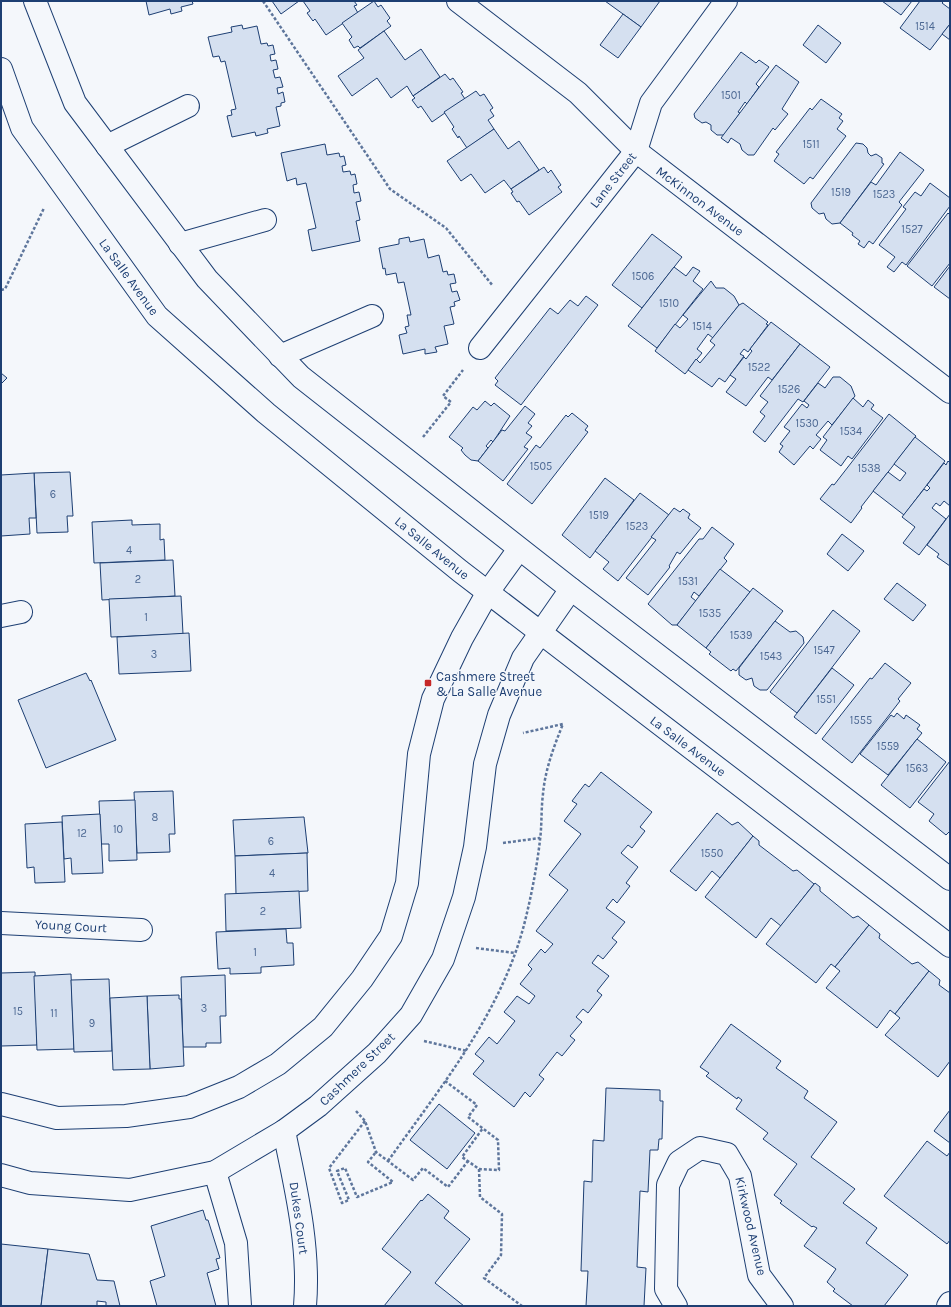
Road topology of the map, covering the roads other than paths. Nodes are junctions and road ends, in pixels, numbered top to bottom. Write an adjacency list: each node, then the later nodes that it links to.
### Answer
1 (35, 1): 6 (street)
2 (458, 1): 7 (street, McKinnon Avenue)
3 (726, 1): 7 (street, Lane Street)
4 (1, 70): 16 (street, La Salle Avenue)
5 (188, 106): 6 (street)
6 (107, 146): 9 (street)
7 (636, 151): 11 (street, Lane Street); 13 (street, McKinnon Avenue)
8 (265, 220): 9 (street)
9 (180, 244): 12 (street)
10 (372, 316): 12 (street)
11 (480, 348)
12 (280, 356): 14 (street)
13 (950, 392)
14 (519, 549): 15 (street); 16 (street)
15 (570, 589): 17 (street, Cashmere Street); 18 (street)
16 (488, 592): 17 (street, La Salle Avenue); 22 (street)
17 (540, 632): 21 (street, La Salle Avenue); 23 (street, Cashmere Street)
18 (950, 879)
19 (1, 923): 20 (street, Young Court)
20 (141, 930)
21 (950, 946)
22 (1, 1104)
23 (284, 1131): 24 (street, Cashmere Street); 28 (street, Dukes Court)
24 (215, 1172): 25 (street, Cashmere Street); 27 (street)
25 (1, 1175)
26 (950, 1303): 31 (street)
27 (240, 1306)
28 (305, 1306)
29 (676, 1306): 30 (street, Kirkwood Avenue)
30 (782, 1306)
31 (948, 1306)

